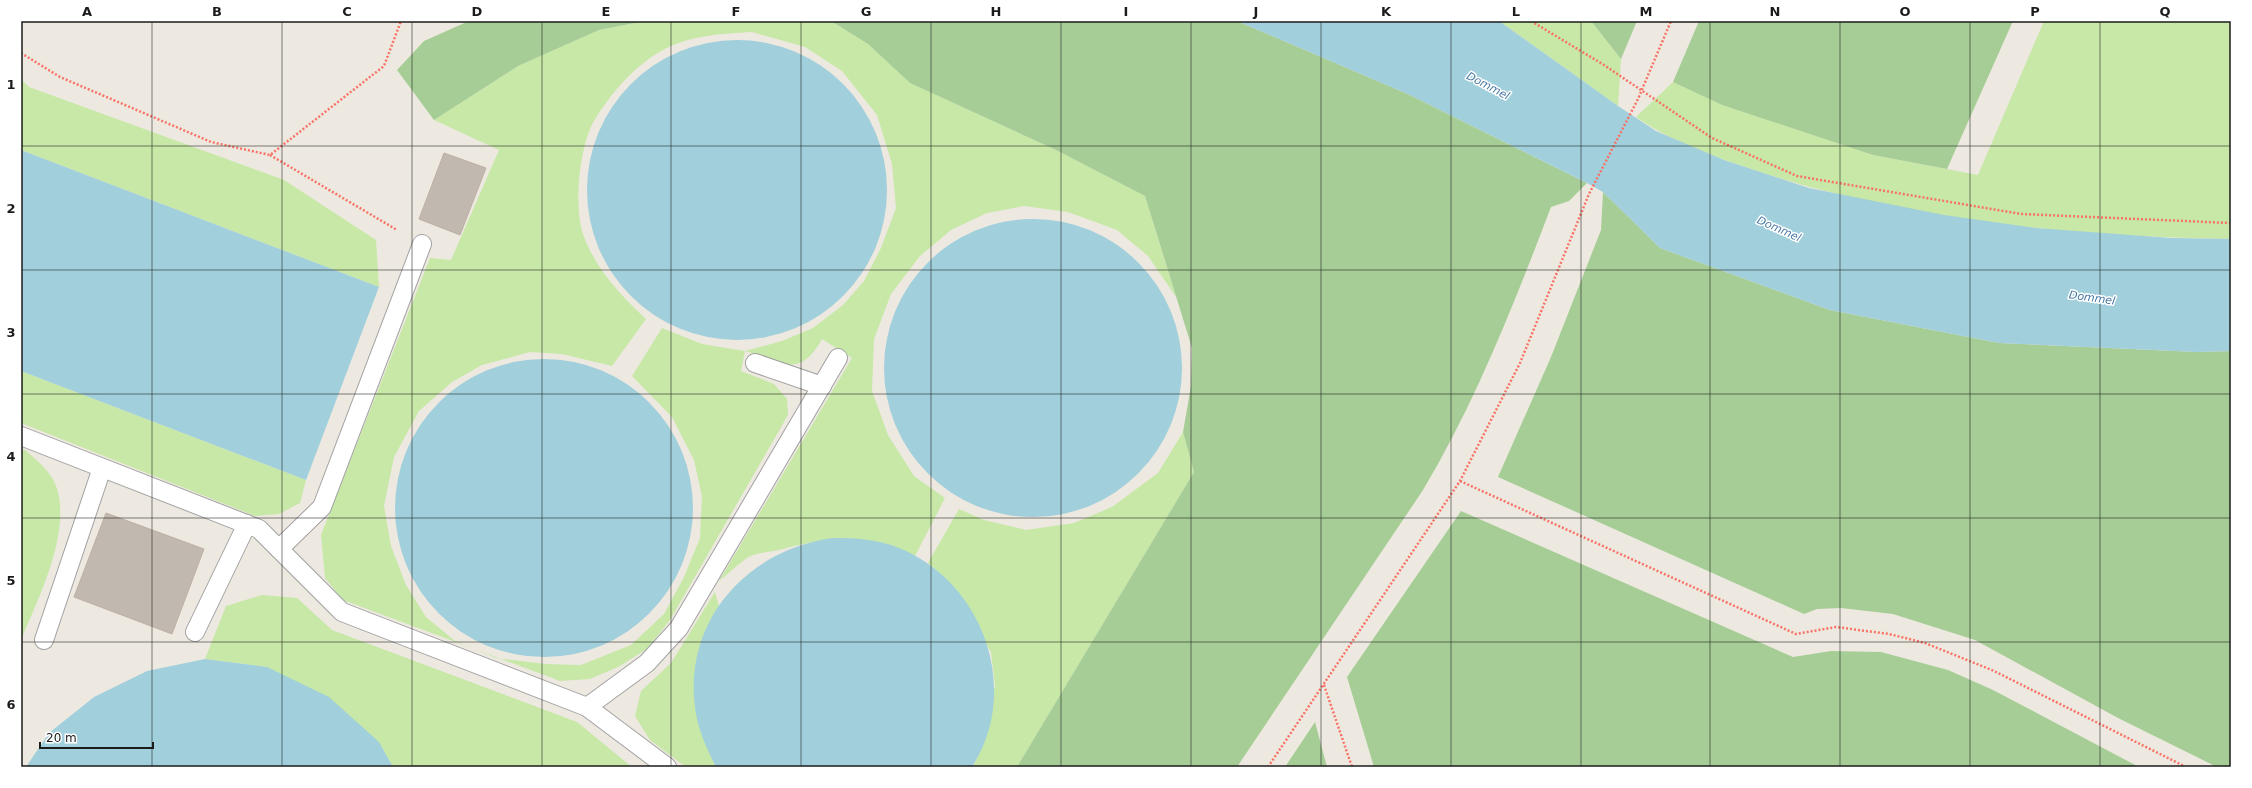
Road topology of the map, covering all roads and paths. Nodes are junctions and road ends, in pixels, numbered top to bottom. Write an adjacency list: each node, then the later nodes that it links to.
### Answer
1 (401, 21): 6 (path)
2 (1531, 21): 5 (path)
3 (1671, 21): 5 (path)
4 (21, 53): 6 (path)
5 (1642, 90): 7 (path); 14 (path)
6 (270, 155): 8 (path)
7 (2231, 223)
8 (422, 244): 16 (lane)
9 (838, 358): 11 (lane)
10 (755, 363): 11 (lane)
11 (822, 386): 20 (lane)
12 (21, 436): 13 (lane)
13 (102, 468): 15 (lane); 18 (lane)
14 (1460, 481): 19 (path); 24 (path)
15 (247, 524): 16 (lane); 17 (lane)
16 (279, 549): 20 (lane)
17 (195, 632)
18 (44, 640)
19 (1324, 685): 22 (path); 23 (path)
20 (587, 707): 21 (lane)
21 (667, 767)
22 (1268, 767)
23 (1352, 767)
24 (2186, 767)

